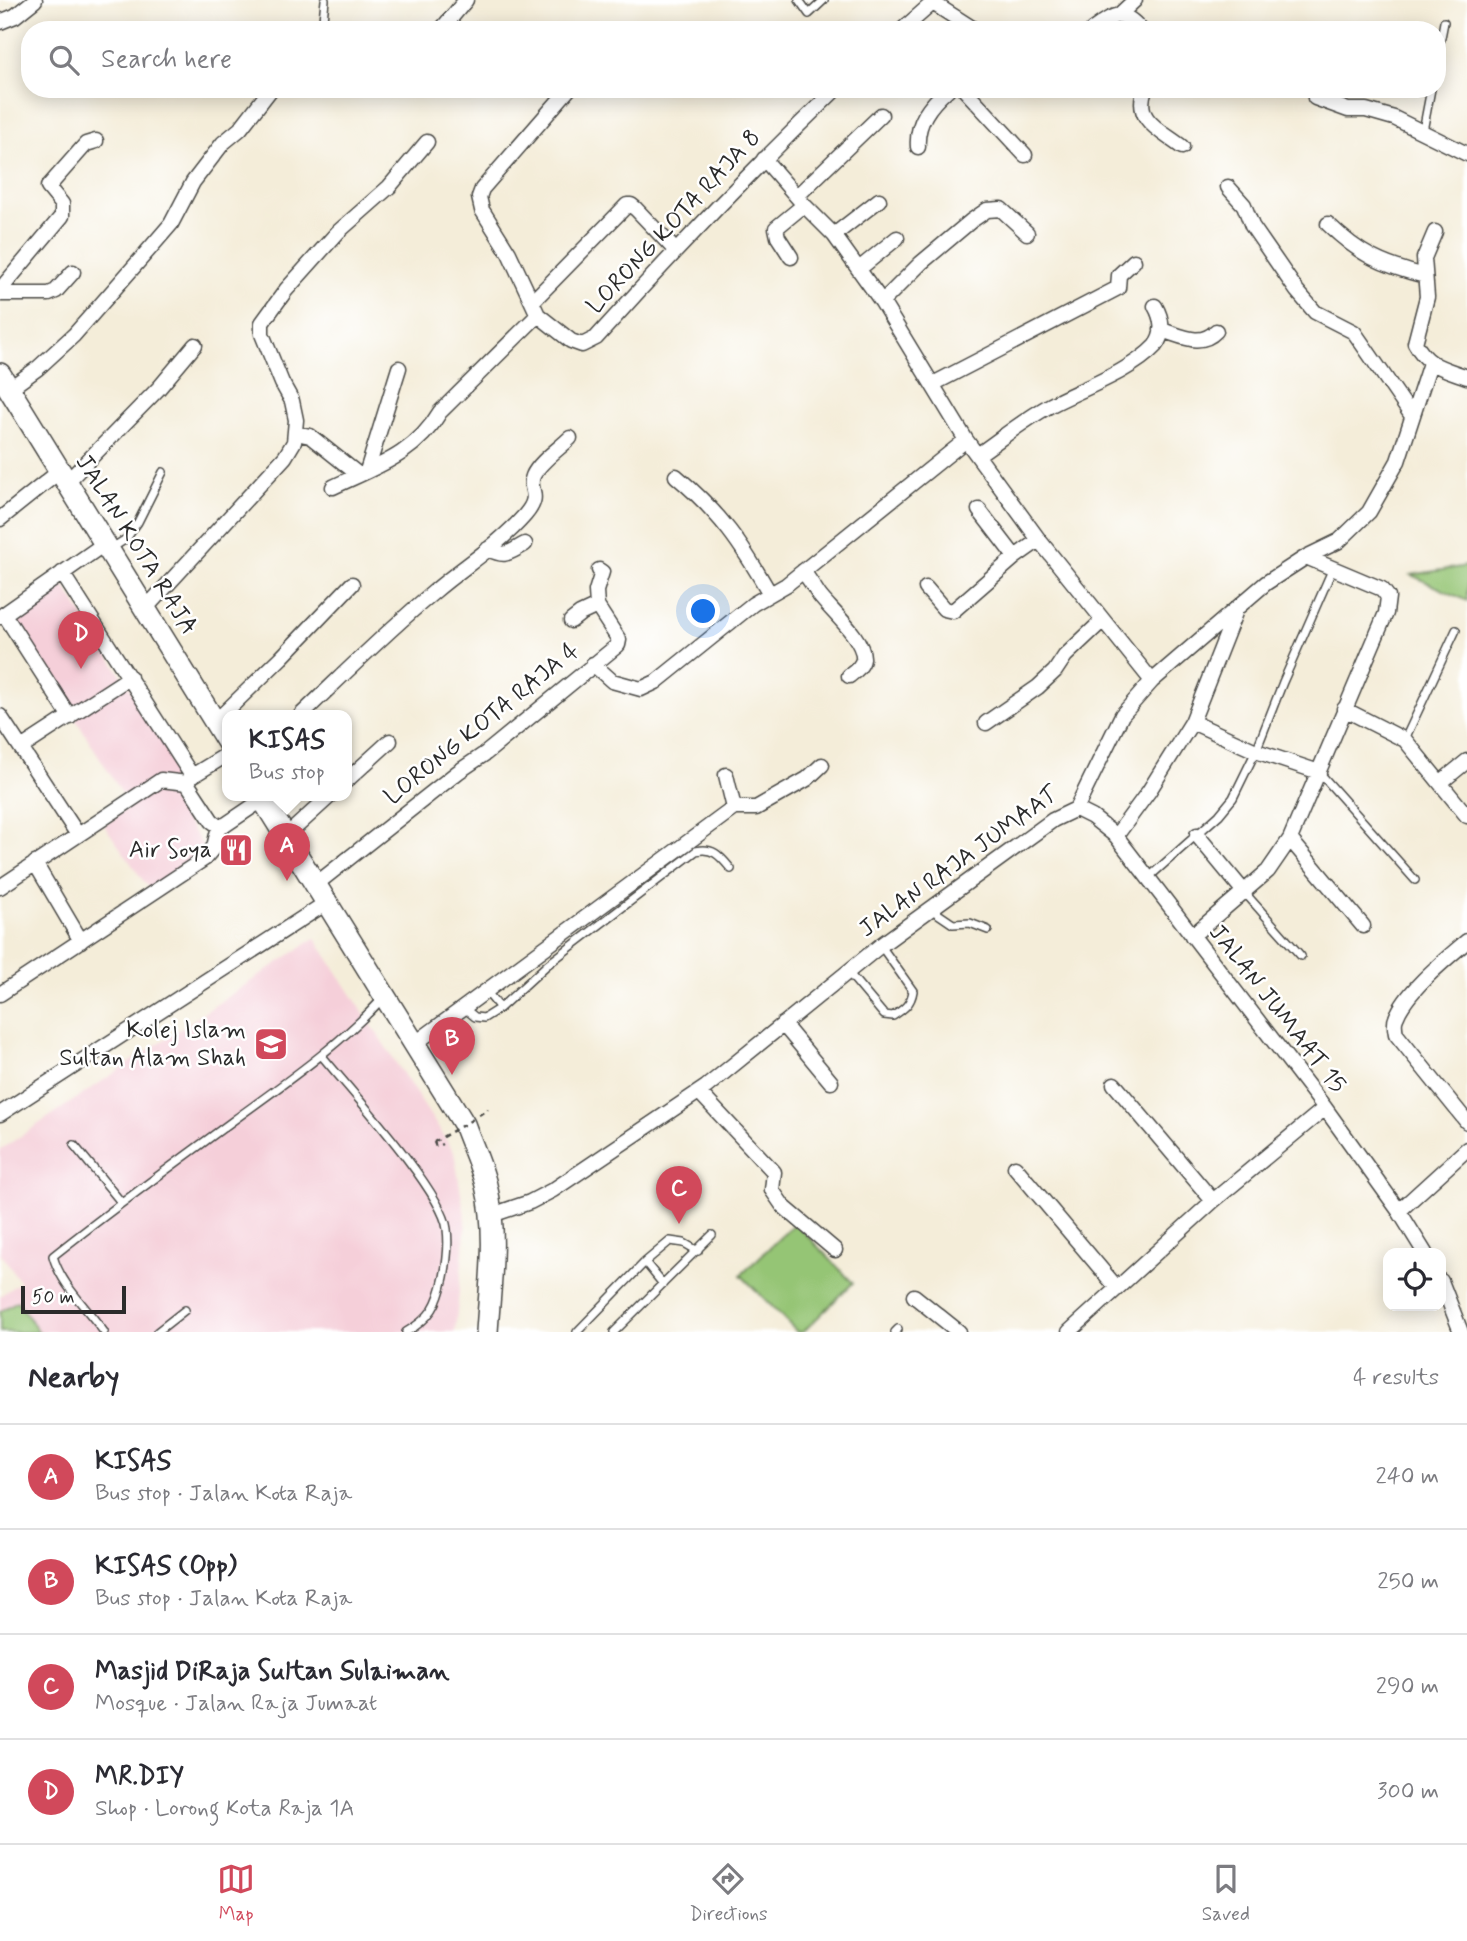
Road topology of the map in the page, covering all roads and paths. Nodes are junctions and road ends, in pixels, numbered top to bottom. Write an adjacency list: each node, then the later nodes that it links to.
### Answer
1 (35, 0): 9 (street)
2 (325, 0): 10 (lane)
3 (466, 0): 11 (street)
4 (799, 0): 5 (lane)
5 (824, 0)
6 (1135, 0): 8 (street)
7 (934, 1): 12 (street); 13 (street)
8 (1119, 15): 14 (street); 15 (street)
9 (1, 20)
10 (323, 21)
11 (448, 21)
12 (915, 21)
13 (962, 21)
14 (1104, 21)
15 (1133, 21)
16 (264, 98): 57 (street)
17 (561, 98): 50 (street, LORONG KOTA RAJA 8)
18 (827, 98): 32 (street, LORONG KOTA RAJA 8)
19 (940, 98): 28 (street)
20 (972, 98): 31 (street)
21 (1143, 98): 29 (street)
22 (1315, 98): 25 (street)
23 (1429, 98): 25 (lane)
24 (881, 115): 35 (street)
25 (1423, 131): 30 (street)
26 (96, 141): 47 (street)
27 (427, 142): 60 (street)
28 (918, 147)
29 (1182, 147)
30 (1467, 154)
31 (1025, 155)
32 (764, 159): 35 (street); 41 (street, LORONG KOTA RAJA 8)
33 (1228, 187): 59 (street)
34 (879, 200): 39 (street)
35 (801, 201): 39 (street); 42 (street)
36 (1328, 223): 46 (street)
37 (1434, 232): 46 (street)
38 (1027, 233): 48 (street)
39 (834, 235): 44 (street)
40 (897, 238): 44 (street)
41 (675, 250): 50 (street, LORONG KOTA RAJA 8); 50 (street)
42 (791, 257)
43 (1134, 261): 58 (street)
44 (859, 269): 48 (street)
45 (73, 272): 47 (street)
46 (1425, 276): 54 (street)
47 (0, 292)
48 (882, 302): 58 (street)
49 (1155, 306): 51 (street)
50 (535, 308): 65 (street)
51 (1161, 330): 52 (street); 63 (street)
52 (1216, 331)
53 (195, 345): 67 (street)
54 (1430, 363): 56 (street); 59 (street, JALAN RAJA JUMAAT)
55 (399, 368): 65 (street)
56 (1467, 377)
57 (5, 382): 67 (main road, JALAN KOTA RAJA)
58 (933, 384): 62 (street)
59 (1412, 416): 75 (street, JALAN RAJA JUMAAT)
60 (296, 433): 65 (street); 84 (street)
61 (570, 438): 73 (street)
62 (966, 440): 63 (street); 78 (street)
63 (979, 454): 74 (street)
64 (163, 472): 72 (lane)
65 (363, 473): 68 (street)
66 (676, 476): 82 (street)
67 (63, 477): 70 (street); 72 (main road, JALAN KOTA RAJA)
68 (333, 487)
69 (979, 510): 74 (street)
70 (0, 519)
71 (525, 544): 73 (street)
72 (107, 547): 79 (street); 84 (main road, JALAN KOTA RAJA)
73 (488, 549): 96 (street)
74 (1028, 549): 81 (street); 88 (street)
75 (1306, 557): 76 (street); 85 (street, JALAN RAJA JUMAAT)
76 (1333, 568): 94 (street); 107 (lane)
77 (599, 570): 83 (street)
78 (803, 571): 82 (street); 91 (street)
79 (62, 573): 86 (street); 92 (street)
80 (352, 584): 95 (street)
81 (926, 588)
82 (769, 594): 90 (street)
83 (597, 606): 87 (street, LORONG KOTA RAJA 4); 90 (street, LORONG KOTA RAJA 4)
84 (145, 609): 100 (main road, JALAN KOTA RAJA)
85 (1235, 611): 93 (street, JALAN RAJA JUMAAT); 101 (street)
86 (2, 616): 99 (street)
87 (571, 621)
88 (1098, 627): 93 (street); 102 (street)
89 (1456, 630): 104 (lane)
90 (593, 664): 132 (street, LORONG KOTA RAJA 4)
91 (849, 676)
92 (130, 677): 99 (street); 114 (street)
93 (1152, 681): 120 (street, JALAN RAJA JUMAAT)
94 (1345, 709): 104 (street); 111 (street)
95 (227, 710)
96 (306, 710)
97 (222, 715): 100 (street)
98 (0, 716): 106 (street)
99 (70, 717): 106 (street)
100 (215, 722): 103 (main road, JALAN KOTA RAJA)
101 (1192, 722): 107 (street); 125 (street)
102 (986, 723)
103 (222, 733)
104 (1405, 740): 115 (street)
105 (390, 741): 113 (street)
106 (21, 748): 123 (street)
107 (1256, 751): 111 (street); 124 (lane)
108 (222, 758): 114 (street)
109 (1467, 761): 115 (street)
110 (822, 765): 119 (street)
111 (1320, 772): 127 (street); 131 (lane)
112 (726, 775): 119 (street)
113 (352, 776)
114 (189, 780): 122 (street); 123 (street)
115 (1440, 783): 121 (street)
116 (256, 801): 122 (street)
117 (263, 801): 126 (main road)
118 (324, 801): 126 (street)
119 (734, 808): 145 (street)
120 (1076, 809): 125 (street, JALAN JUMAAT 15); 136 (street, JALAN RAJA JUMAAT)
121 (1467, 816)
122 (219, 826): 140 (street)
123 (78, 835): 128 (street)
124 (1196, 835): 130 (lane); 134 (street)
125 (1116, 836): 130 (street, JALAN JUMAAT 15)
126 (285, 837): 132 (main road)
127 (1290, 839): 134 (street); 137 (street)
128 (35, 863): 133 (street); 140 (street)
129 (731, 869): 149 (lane)
130 (1148, 878): 139 (street, JALAN JUMAAT 15)
131 (1415, 880)
132 (315, 885): 135 (main road)
133 (0, 887)
134 (1245, 893): 139 (street); 143 (lane)
135 (326, 903): 147 (main road); 158 (street)
136 (930, 909): 138 (lane); 142 (street, JALAN RAJA JUMAAT)
137 (1363, 926)
138 (988, 930)
139 (1192, 936): 156 (street, JALAN JUMAAT 15)
140 (81, 941): 146 (street)
141 (1467, 941): 159 (street)
142 (881, 945): 144 (street, JALAN RAJA JUMAAT); 144 (lane)
143 (1301, 956)
144 (848, 972): 150 (street, JALAN RAJA JUMAAT)
145 (486, 990): 148 (street); 149 (lane)
146 (0, 994)
147 (383, 997): 151 (main road); 152 (lane)
148 (463, 1007): 149 (lane); 151 (street)
149 (500, 1008)
150 (783, 1024): 153 (street); 155 (street, JALAN RAJA JUMAAT)
151 (413, 1045): 167 (main road)
152 (322, 1056): 165 (lane); 180 (lane)
153 (831, 1082)
154 (1114, 1084): 164 (street)
155 (699, 1092): 167 (street, JALAN RAJA JUMAAT); 170 (street)
156 (1325, 1108): 164 (street); 166 (street, JALAN JUMAAT 15)
157 (488, 1109): 160 (path, bridge)
158 (0, 1114)
159 (1467, 1122)
160 (442, 1144)
161 (74, 1145): 165 (lane)
162 (1467, 1149): 166 (street)
163 (1015, 1167): 174 (street)
164 (1213, 1201): 174 (street)
165 (121, 1202): 178 (lane)
166 (1399, 1211): 169 (street, JALAN JUMAAT 15)
167 (492, 1214): 181 (main road)
168 (712, 1235): 171 (lane)
169 (1422, 1248)
170 (835, 1250)
171 (698, 1251): 172 (lane); 173 (lane)
172 (645, 1262): 173 (lane); 182 (lane)
173 (663, 1284): 183 (lane)
174 (1118, 1288): 185 (street)
175 (1446, 1294): 186 (street)
176 (914, 1296): 184 (street)
177 (185, 1310): 179 (lane)
178 (104, 1332)
179 (157, 1332)
180 (407, 1332)
181 (487, 1332)
182 (577, 1332)
183 (614, 1332)
184 (959, 1332)
185 (1069, 1332)
186 (1461, 1332)

